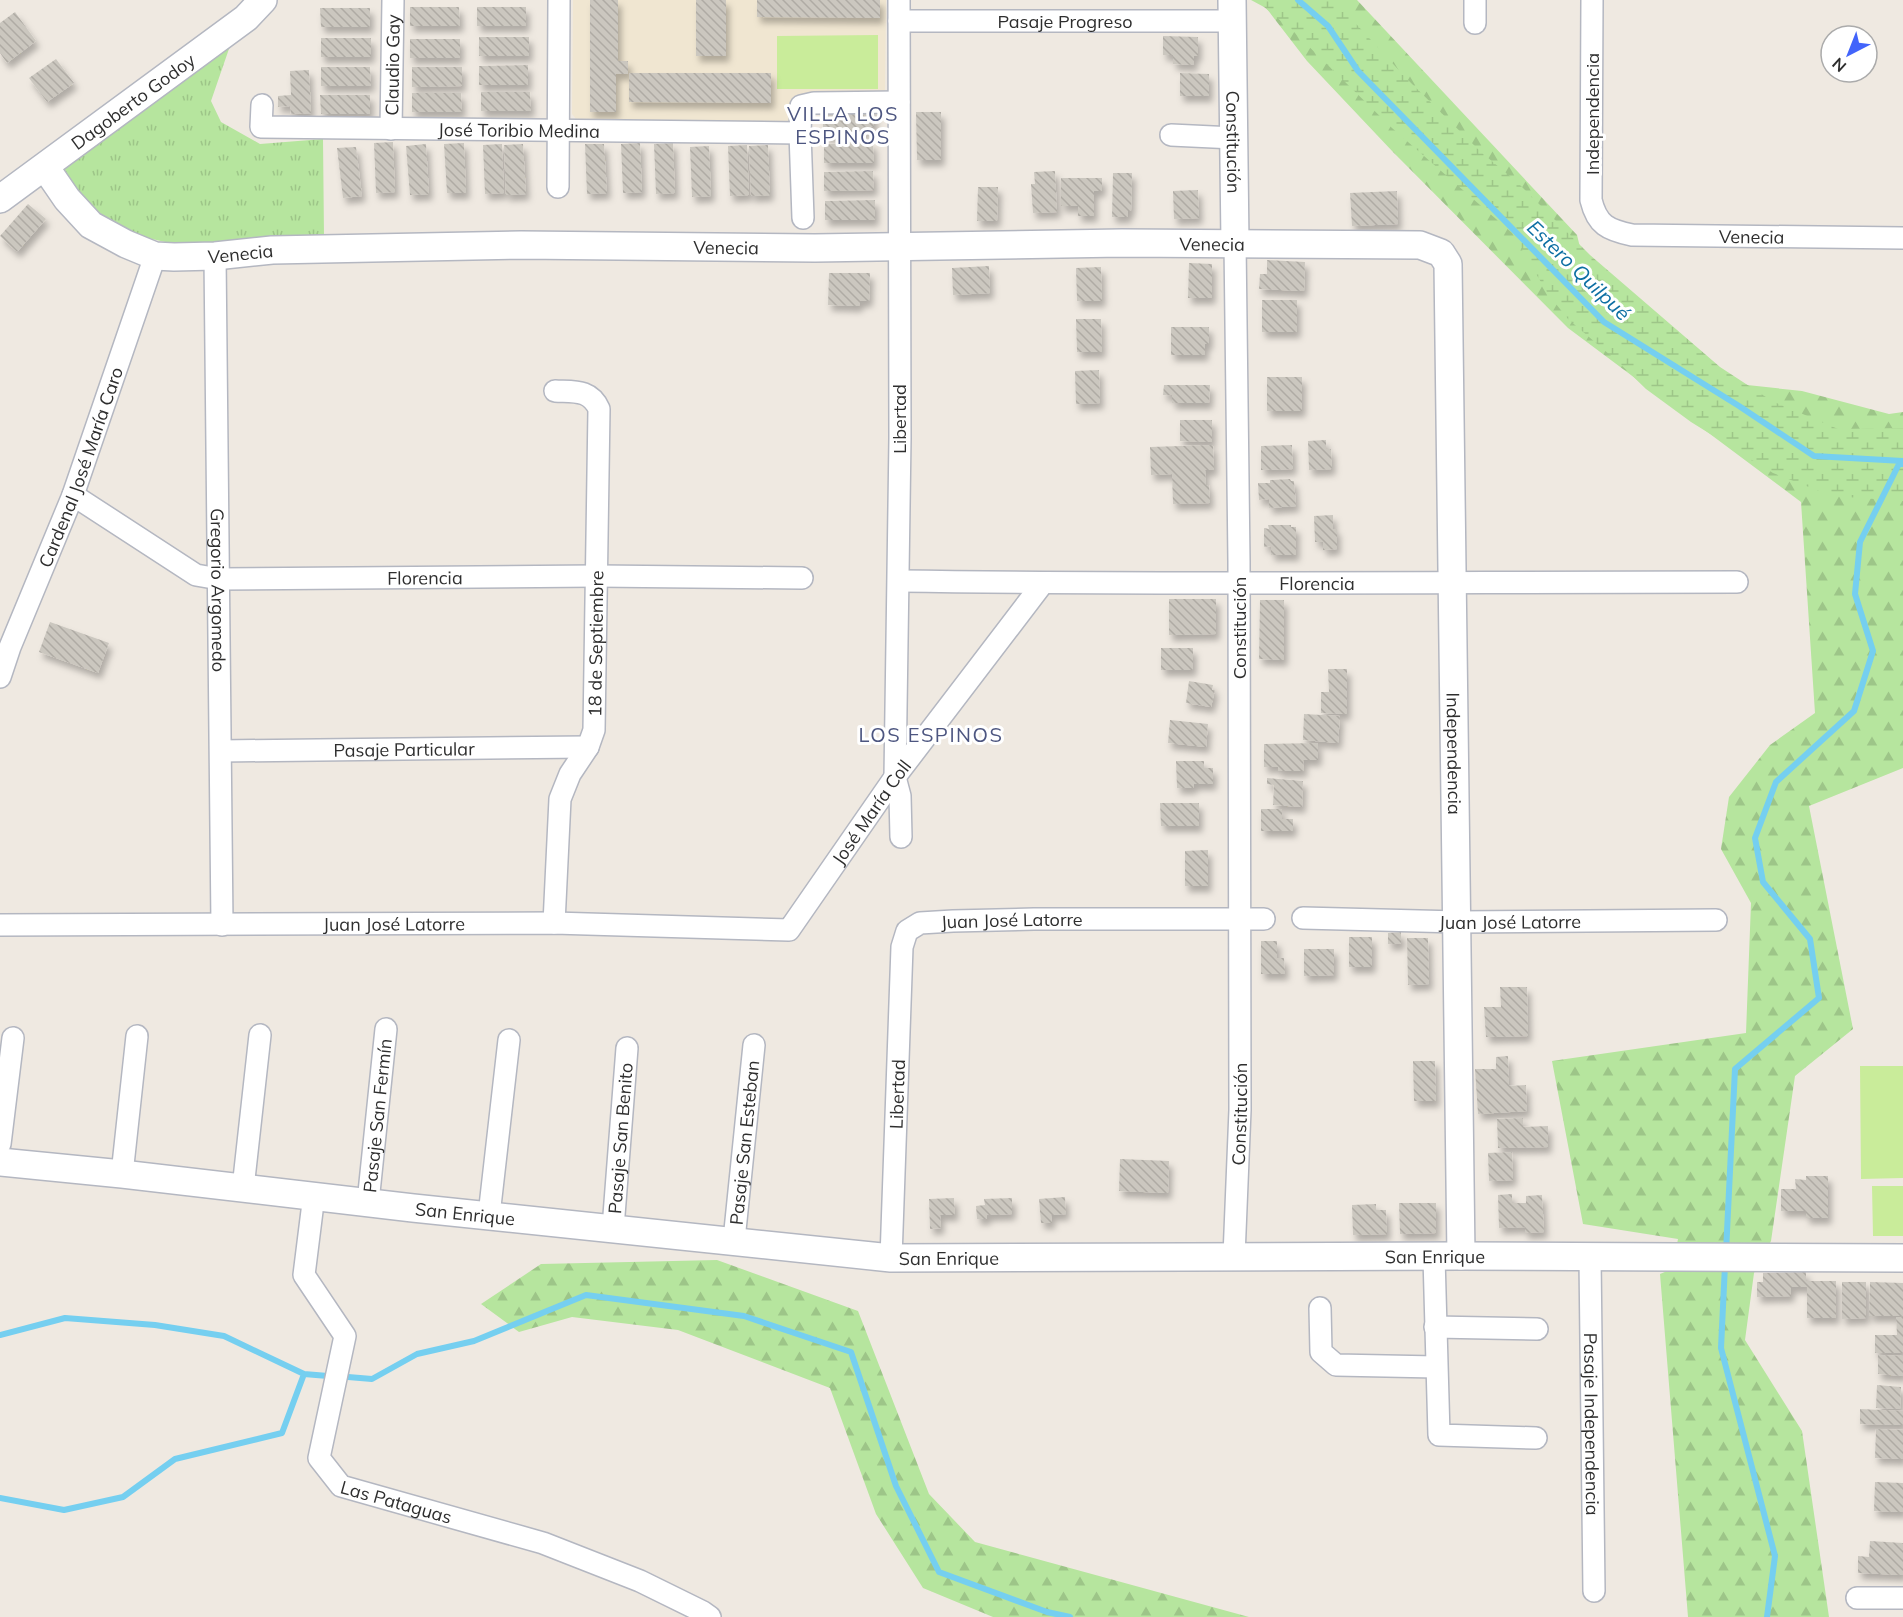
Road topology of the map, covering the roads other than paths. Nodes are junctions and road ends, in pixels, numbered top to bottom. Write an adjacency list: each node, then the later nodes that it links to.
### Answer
1 (263, 0): 17 (street, Dagoberto Godoy)
2 (393, 0): 12 (street, Claudio Gay)
3 (559, 0): 13 (street)
4 (899, 0): 8 (street, Libertad)
5 (1475, 0): 9 (street)
6 (1592, 0): 21 (street, Independencia)
7 (1232, 11): 8 (street, Pasaje Progreso); 16 (street, Constitución)
8 (899, 21): 10 (street, Libertad)
9 (1475, 23)
10 (899, 102): 14 (street); 24 (street, Libertad)
11 (262, 105): 12 (street, José Toribio Medina)
12 (391, 129): 13 (street, José Toribio Medina)
13 (559, 130): 14 (street, José Toribio Medina); 18 (street)
14 (800, 133): 20 (street)
15 (1171, 135): 16 (street)
16 (1234, 138): 23 (street, Constitución)
17 (45, 167): 19 (street, Dagoberto Godoy); 26 (street, Venecia)
18 (558, 188)
19 (0, 199)
20 (803, 218)
21 (1603, 225): 22 (street, Venecia)
22 (1903, 238)
23 (1235, 243): 24 (street, Venecia); 25 (street, Venecia); 37 (street, Constitución)
24 (900, 246): 27 (street, Venecia); 33 (street, Libertad)
25 (1441, 254): 34 (street, Independencia)
26 (155, 256): 27 (street, Venecia); 29 (street, Cardenal José María Caro)
27 (216, 256): 32 (street, Gregorio Argomedo)
28 (555, 391): 30 (street, 18 de Septiembre)
29 (73, 495): 32 (street, Florencia); 38 (street, Cardenal José María Caro)
30 (597, 576): 31 (street, Florencia); 32 (street, Florencia); 39 (street, 18 de Septiembre)
31 (802, 578)
32 (219, 579): 40 (street, Gregorio Argomedo)
33 (899, 580): 36 (street, Florencia); 41 (street, Libertad)
34 (1453, 582): 35 (street, Florencia); 37 (street, Florencia); 47 (street, Independencia)
35 (1737, 582)
36 (1043, 583): 37 (street, Florencia); 41 (street, José María Coll)
37 (1239, 584): 45 (street, Constitución)
38 (0, 677)
39 (588, 747): 40 (street, Pasaje Particular); 48 (street, 18 de Septiembre)
40 (221, 751): 50 (street, Gregorio Argomedo)
41 (896, 777): 42 (street, Libertad); 51 (street, José María Coll)
42 (901, 837)
43 (1303, 918): 47 (street, Juan José Latorre)
44 (1264, 919): 45 (street, Juan José Latorre)
45 (1239, 920): 52 (street, Juan José Latorre); 69 (street, Constitución)
46 (1716, 920): 47 (street, Juan José Latorre)
47 (1458, 922): 70 (street, Independencia)
48 (554, 923): 50 (street, Juan José Latorre); 51 (street, Juan José Latorre)
49 (0, 925): 50 (street, Juan José Latorre)
50 (222, 925)
51 (789, 930)
52 (907, 931): 72 (street, Libertad)
53 (386, 1029): 65 (street, Pasaje San Fermín)
54 (260, 1035): 63 (street)
55 (137, 1036): 62 (street)
56 (13, 1038): 60 (street)
57 (509, 1040): 66 (street)
58 (754, 1045): 68 (street, Pasaje San Esteban)
59 (627, 1048): 67 (street, Pasaje San Benito)
60 (0, 1144)
61 (0, 1162): 62 (street, San Enrique)
62 (122, 1174): 63 (street, San Enrique)
63 (243, 1188): 64 (street, San Enrique)
64 (314, 1195): 65 (street, San Enrique); 83 (street, Las Pataguas)
65 (368, 1202): 66 (street, San Enrique)
66 (489, 1215): 67 (street, San Enrique)
67 (613, 1228): 68 (street, San Enrique)
68 (734, 1240): 72 (street, San Enrique)
69 (1234, 1256): 71 (street, San Enrique); 72 (street, San Enrique)
70 (1461, 1256): 71 (street, San Enrique); 73 (street, San Enrique)
71 (1434, 1257): 76 (street)
72 (891, 1258)
73 (1590, 1258): 74 (street, San Enrique); 80 (street, Pasaje Independencia)
74 (1903, 1258)
75 (1320, 1308): 78 (street)
76 (1435, 1327): 77 (street); 78 (street)
77 (1537, 1329)
78 (1436, 1367): 79 (street)
79 (1536, 1438)
80 (1594, 1592)
81 (1857, 1598): 82 (street)
82 (1903, 1598)
83 (710, 1617)

